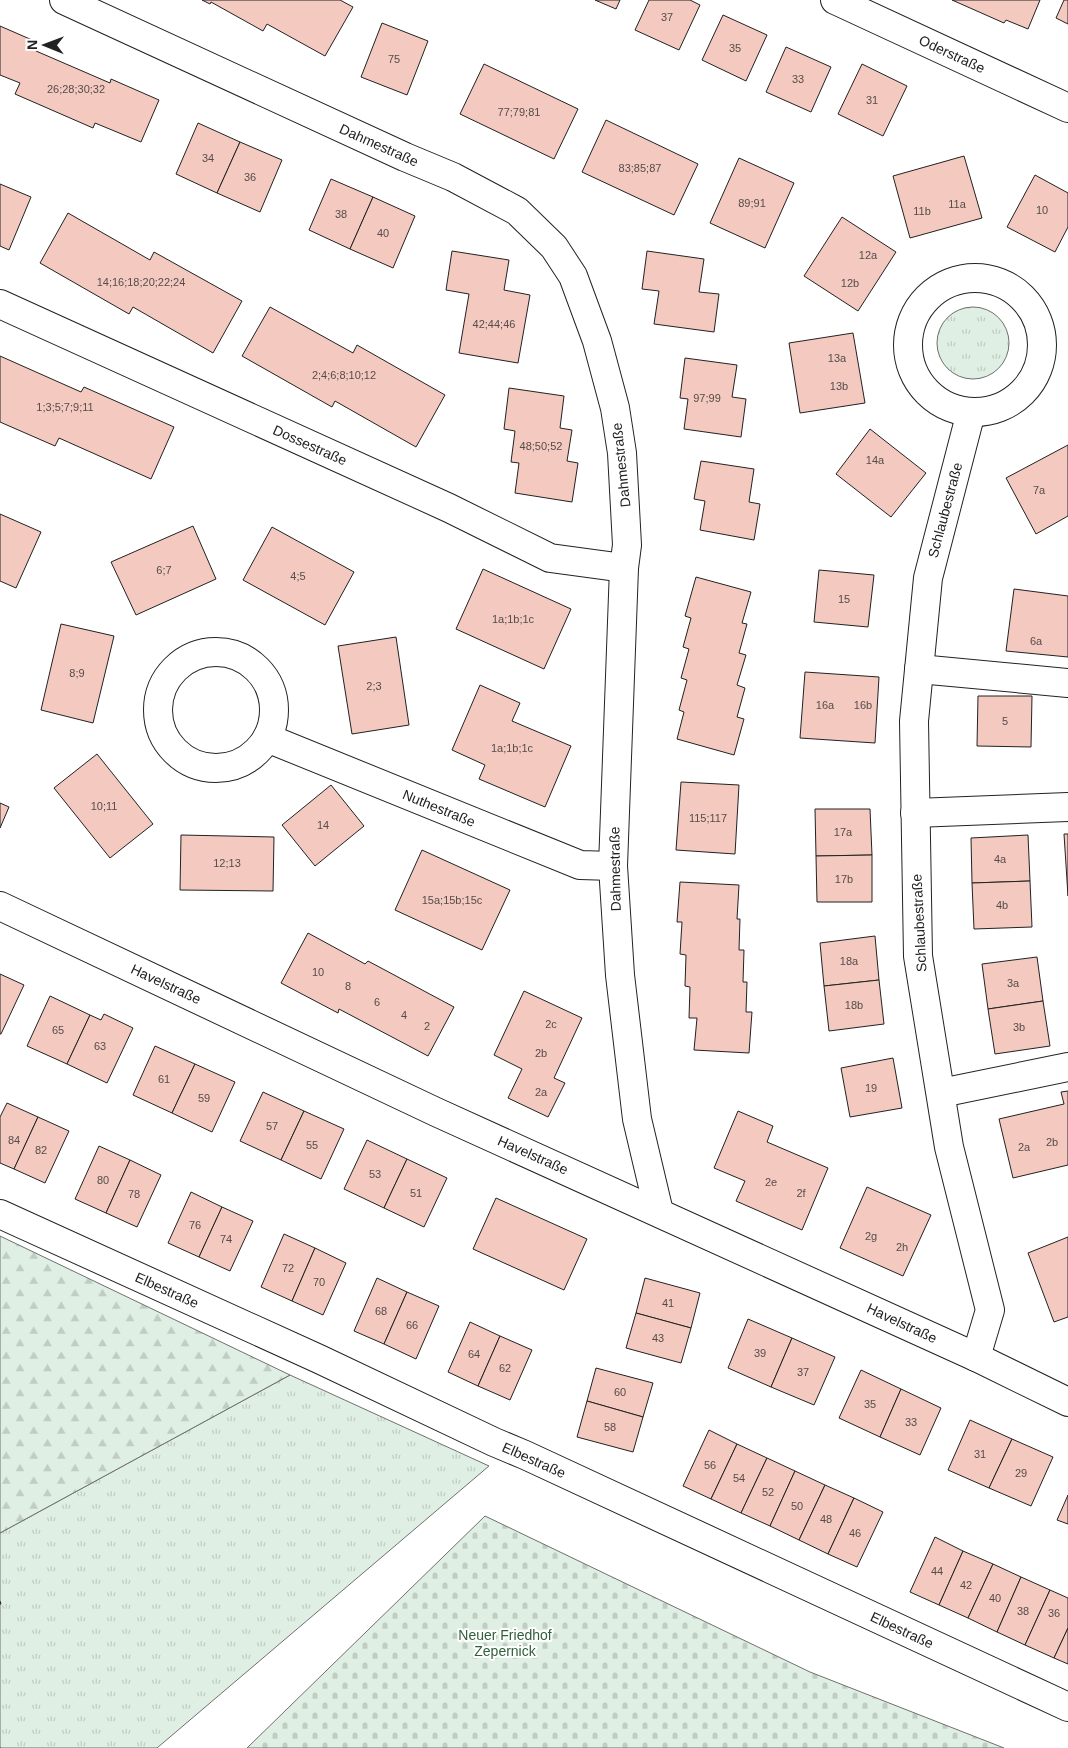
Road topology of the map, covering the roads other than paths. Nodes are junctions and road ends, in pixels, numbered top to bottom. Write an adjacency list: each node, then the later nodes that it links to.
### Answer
1 (64, 0): 6 (street, Dahmestraße)
2 (836, 0): 3 (street, Oderstraße)
3 (1068, 108)
4 (0, 304): 6 (street, Dossestraße)
5 (971, 412): 5 (street); 7 (street, Schlaubestraße)
6 (624, 568): 12 (street, Dahmestraße)
7 (919, 669): 8 (street); 11 (street, Schlaubestraße)
8 (1068, 683)
9 (267, 738): 9 (street); 12 (street, Nuthestraße)
10 (1068, 806): 11 (street)
11 (915, 812): 15 (street, Schlaubestraße)
12 (613, 866): 16 (street, Dahmestraße)
13 (0, 906): 16 (street, Havelstraße)
14 (1064, 1068): 15 (street)
15 (941, 1093): 18 (street, Schlaubestraße)
16 (659, 1212): 18 (street, Havelstraße)
17 (0, 1214): 20 (street, Elbestraße)
18 (976, 1357): 19 (street, Havelstraße)
19 (1068, 1402)
20 (1068, 1707)

